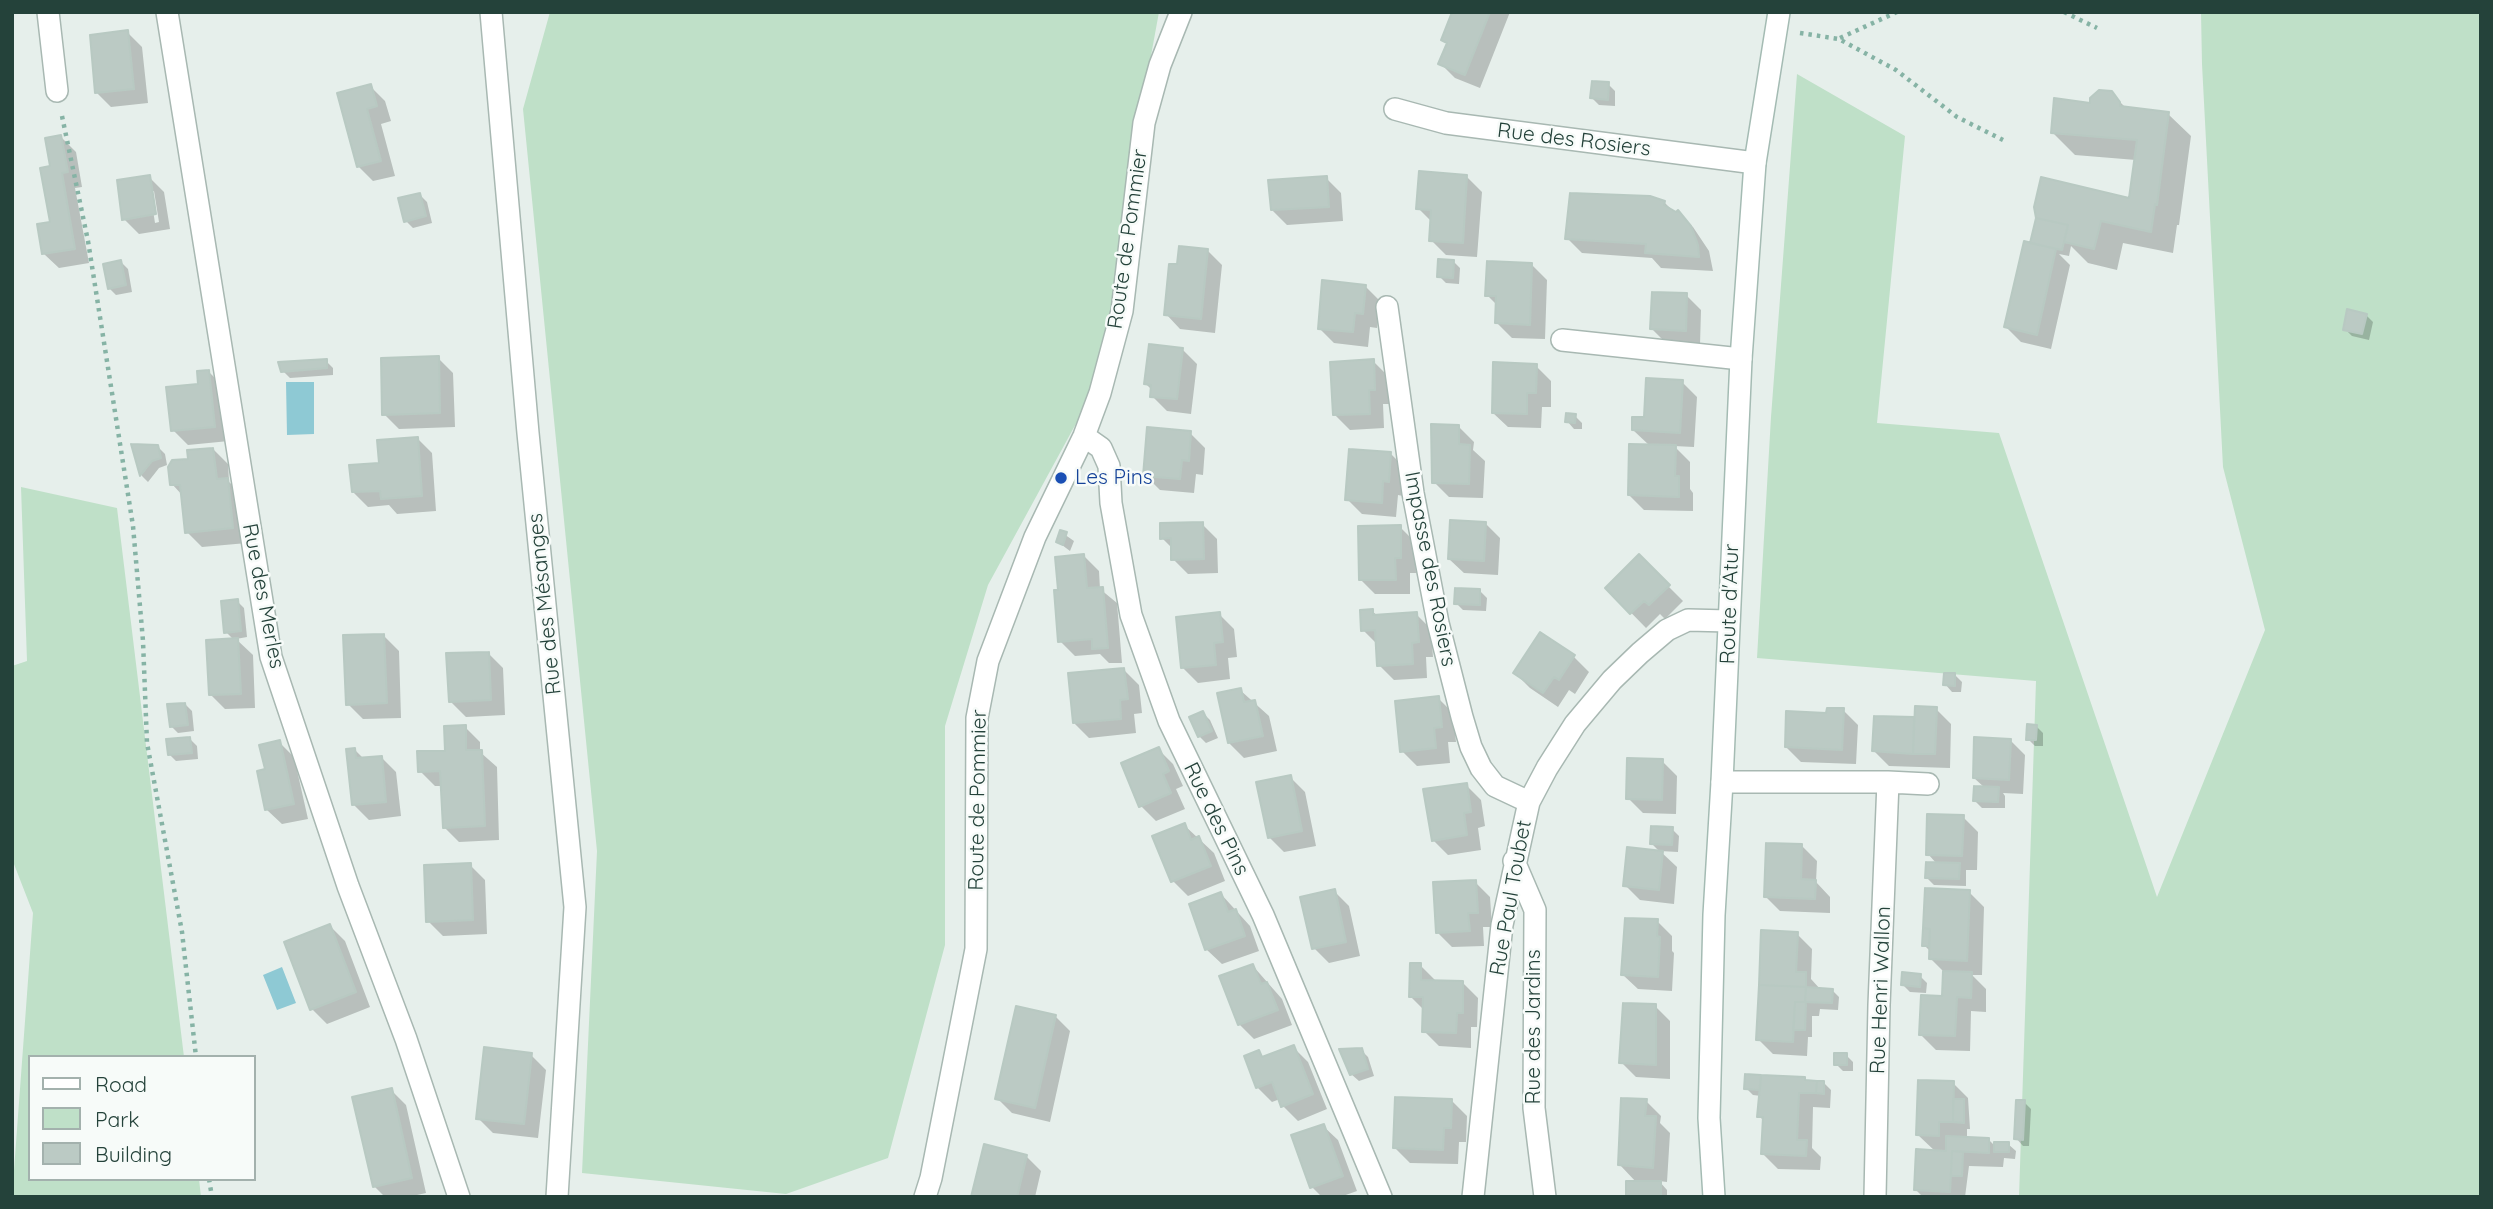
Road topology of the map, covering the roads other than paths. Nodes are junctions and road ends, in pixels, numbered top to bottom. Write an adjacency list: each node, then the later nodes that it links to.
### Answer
1 (48, 12): 6 (street)
2 (167, 12): 19 (street, Rue des Merles)
3 (491, 12): 20 (street, Rue des Mésanges)
4 (1181, 12): 12 (street, Route de Pommier)
5 (1777, 21): 8 (street, Route d'Atur)
6 (57, 91)
7 (1395, 109): 8 (street, Rue des Rosiers)
8 (1755, 163): 11 (street, Route d'Atur)
9 (1387, 307): 17 (street, Impasse des Rosiers)
10 (1563, 340): 11 (street)
11 (1741, 359): 13 (street, Route d'Atur)
12 (1084, 436): 21 (street, Route de Pommier); 22 (street, Rue des Pins)
13 (1729, 621): 14 (street, Route d'Atur); 17 (street, Rue Paul Toubet)
14 (1722, 782): 15 (street); 25 (street, Route d'Atur)
15 (1888, 782): 16 (street); 26 (street, Rue Henri Wallon)
16 (1928, 784)
17 (1529, 802): 18 (street, Rue Paul Toubet)
18 (1514, 861): 23 (street, Rue Paul Toubet); 24 (street, Rue des Jardins)
19 (459, 1197)
20 (557, 1197)
21 (925, 1197)
22 (1381, 1197)
23 (1473, 1197)
24 (1545, 1197)
25 (1714, 1197)
26 (1875, 1197)

